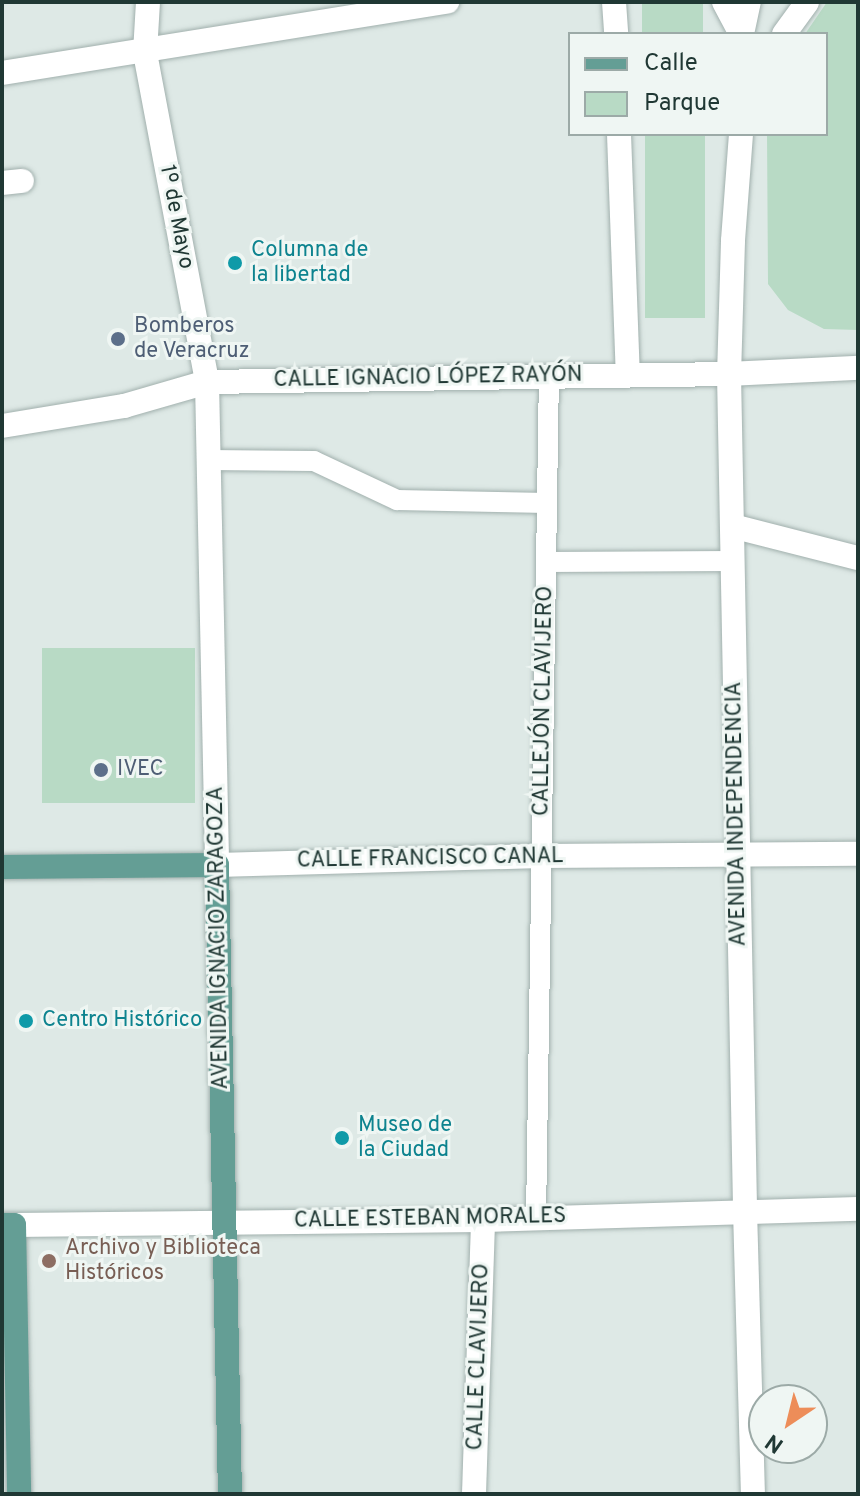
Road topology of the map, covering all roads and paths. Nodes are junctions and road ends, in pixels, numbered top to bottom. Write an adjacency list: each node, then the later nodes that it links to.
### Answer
1 (148, 2): 11 (street, 1º de Mayo)
2 (447, 2): 11 (street)
3 (614, 2): 7 (street)
4 (724, 2): 8 (street)
5 (749, 2): 9 (street)
6 (807, 2): 10 (street)
7 (616, 32)
8 (740, 32)
9 (742, 32)
10 (785, 32)
11 (145, 53): 12 (street); 19 (street, 1º de Mayo)
12 (2, 73)
13 (619, 136): 18 (street)
14 (741, 136): 16 (street, AVENIDA INDEPENDENCIA)
15 (858, 368): 16 (street, CALLE IGNACIO LÓPEZ RAYÓN)
16 (729, 374): 18 (street, CALLE IGNACIO LÓPEZ RAYÓN); 23 (street, AVENIDA INDEPENDENCIA)
17 (549, 375): 18 (street, CALLE IGNACIO LÓPEZ RAYÓN); 19 (street, CALLE IGNACIO LÓPEZ RAYÓN); 22 (street, CALLEJÓN CLAVIJERO)
18 (628, 375)
19 (207, 382): 20 (street, CALLE IGNACIO LÓPEZ RAYÓN); 21 (street, AVENIDA IGNACIO ZARAGOZA)
20 (2, 426)
21 (207, 460): 22 (street); 30 (street, AVENIDA IGNACIO ZARAGOZA)
22 (547, 503): 26 (street, CALLEJÓN CLAVIJERO)
23 (732, 526): 24 (street); 25 (street, AVENIDA INDEPENDENCIA)
24 (858, 558)
25 (732, 561): 26 (street); 29 (street, AVENIDA INDEPENDENCIA)
26 (546, 562): 28 (street, CALLEJÓN CLAVIJERO)
27 (858, 854): 29 (street, CALLE FRANCISCO CANAL)
28 (541, 856): 29 (street, CALLE FRANCISCO CANAL); 30 (street, CALLE FRANCISCO CANAL); 34 (street, CALLEJÓN CLAVIJERO)
29 (738, 856): 33 (street, AVENIDA INDEPENDENCIA)
30 (217, 865): 31 (main road, CALLE FRANCISCO CANAL); 36 (main road, AVENIDA IGNACIO ZARAGOZA)
31 (2, 867)
32 (858, 1209): 33 (street, CALLE ESTEBAN MORALES)
33 (745, 1210): 34 (street, CALLE ESTEBAN MORALES); 41 (street, AVENIDA INDEPENDENCIA)
34 (536, 1218): 35 (street, CALLE ESTEBAN MORALES)
35 (483, 1220): 36 (street, CALLE ESTEBAN MORALES); 40 (street, CALLE CLAVIJERO)
36 (225, 1221): 37 (street, CALLE ESTEBAN MORALES); 39 (main road, AVENIDA IGNACIO ZARAGOZA)
37 (8, 1225): 38 (main road)
38 (19, 1494)
39 (230, 1494)
40 (474, 1494)
41 (753, 1494)

